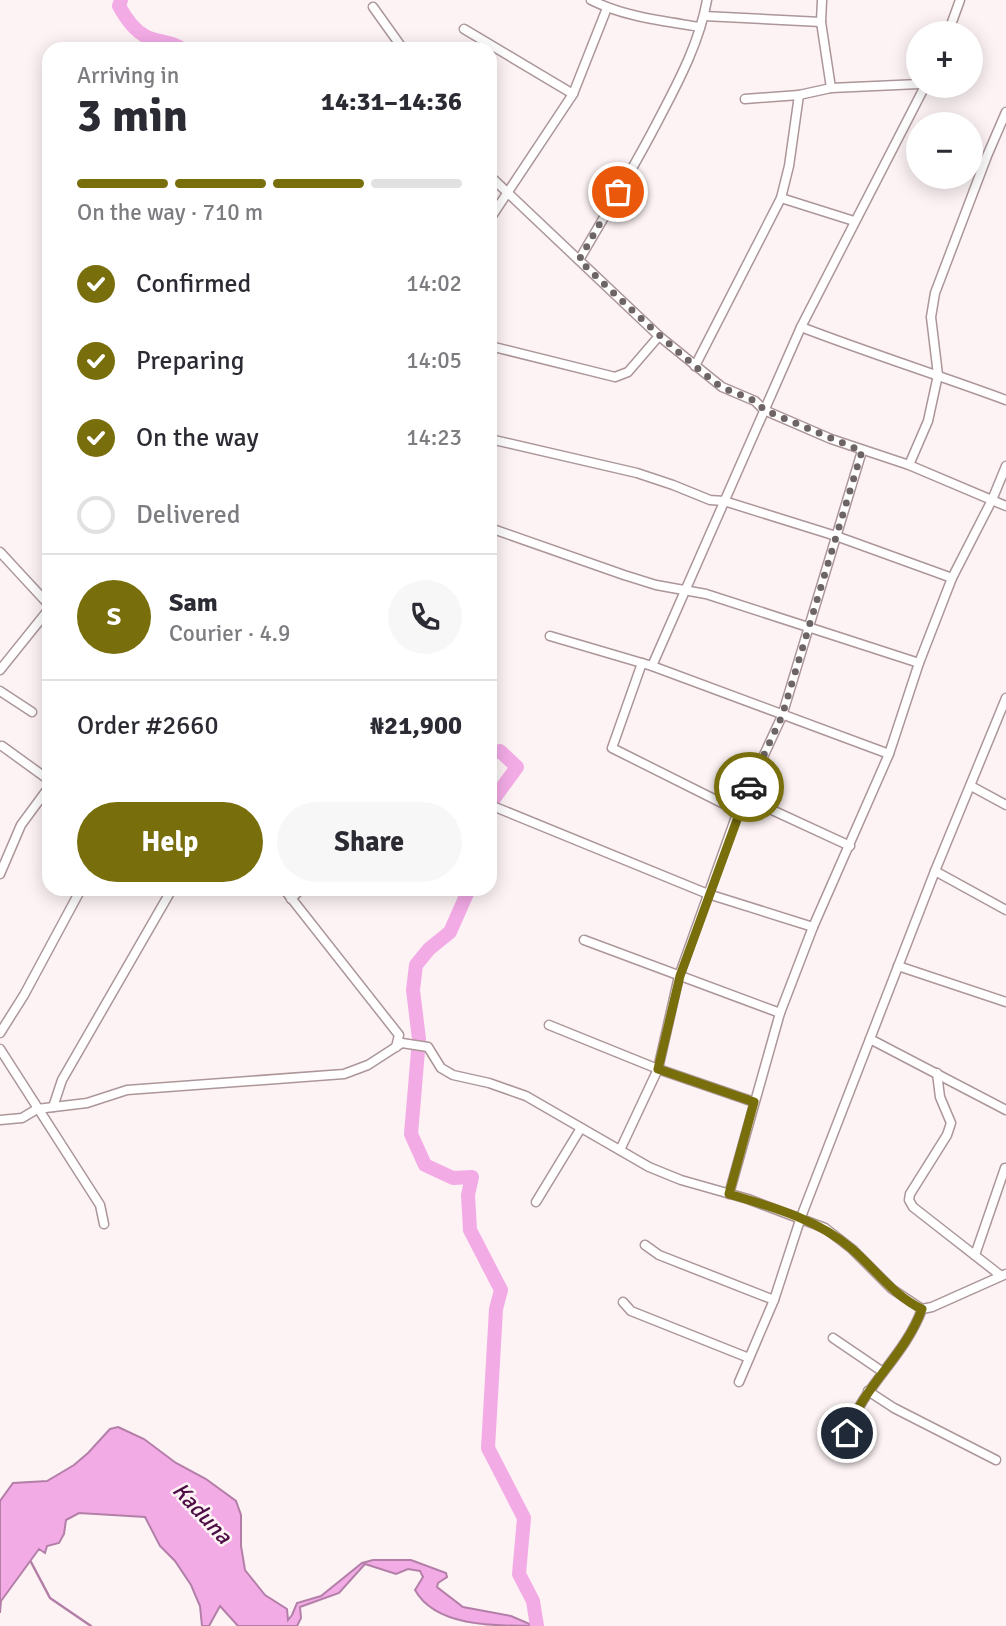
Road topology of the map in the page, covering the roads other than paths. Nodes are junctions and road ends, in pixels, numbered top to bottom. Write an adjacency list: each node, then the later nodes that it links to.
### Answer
1 (593, 0): 6 (street)
2 (707, 0): 7 (street)
3 (822, 0): 9 (street)
4 (960, 0): 8 (street)
5 (373, 8): 12 (street)
6 (607, 8): 10 (street); 17 (street)
7 (704, 16): 9 (street); 10 (street)
8 (952, 21)
9 (821, 22): 16 (street)
10 (700, 27): 27 (street)
11 (464, 29): 13 (street)
12 (398, 42)
13 (486, 42)
14 (497, 49): 17 (street)
15 (906, 85): 16 (street)
16 (831, 88): 18 (street)
17 (573, 94): 23 (street)
18 (799, 95): 20 (street); 24 (street)
19 (919, 98): 26 (street)
20 (745, 99)
21 (1006, 112): 32 (street)
22 (497, 183): 23 (street)
23 (508, 193): 25 (street); 27 (street)
24 (782, 198): 26 (street); 31 (street)
25 (497, 209)
26 (854, 221): 28 (street)
27 (579, 260): 29 (street)
28 (801, 327): 32 (street); 34 (street)
29 (659, 335): 30 (street); 31 (street)
30 (497, 347)
31 (695, 366): 34 (street)
32 (938, 375): 33 (street); 37 (street)
33 (1006, 400)
34 (764, 410): 36 (street); 40 (street)
35 (497, 441): 40 (street)
36 (862, 451): 37 (street); 43 (street)
37 (909, 465): 39 (street)
38 (1006, 466): 39 (street)
39 (992, 500): 41 (street); 45 (street)
40 (724, 501): 43 (street); 46 (street)
41 (1006, 506)
42 (497, 530): 46 (street)
43 (836, 536): 45 (street); 49 (street)
44 (0, 552): 47 (street)
45 (951, 578): 51 (street)
46 (686, 591): 49 (street); 52 (street)
47 (42, 599)
48 (42, 616): 53 (street)
49 (808, 627): 51 (street); 57 (street)
50 (550, 636): 52 (street)
51 (919, 663): 59 (street)
52 (647, 664): 57 (street); 66 (street)
53 (0, 670)
54 (0, 691): 56 (street)
55 (1005, 703): 61 (street)
56 (32, 712)
57 (782, 716): 59 (street); 63 (street)
58 (2, 746): 60 (street)
59 (889, 754): 67 (street)
60 (42, 775)
61 (971, 786): 64 (street); 68 (street)
62 (42, 797): 69 (street)
63 (744, 797): 66 (street); 67 (street)
64 (1006, 805)
65 (497, 808): 70 (street)
66 (738, 811): 70 (street)
67 (850, 846): 77 (street)
68 (935, 871): 76 (street); 79 (street)
69 (0, 874)
70 (708, 894): 77 (street); 80 (street)
71 (77, 896): 83 (street)
72 (168, 896): 92 (street)
73 (290, 896): 75 (street)
74 (295, 896): 75 (street)
75 (292, 899): 87 (street)
76 (1006, 910)
77 (813, 927): 82 (street)
78 (584, 940): 80 (street)
79 (898, 967): 81 (street); 86 (street)
80 (680, 976): 82 (street); 89 (street)
81 (1006, 1002)
82 (780, 1013): 91 (street)
83 (3, 1021): 85 (street)
84 (549, 1026): 89 (street)
85 (0, 1033)
86 (870, 1039): 90 (street); 101 (street)
87 (399, 1045): 92 (street); 96 (street)
88 (0, 1049): 93 (street)
89 (658, 1069): 91 (street); 97 (street)
90 (937, 1073): 94 (street); 104 (street)
91 (754, 1102): 99 (street)
92 (53, 1107): 93 (street)
93 (37, 1109): 95 (street); 102 (street)
94 (1006, 1110)
95 (0, 1120)
96 (581, 1128): 97 (street); 100 (street)
97 (620, 1150): 99 (street)
98 (1005, 1168): 104 (street)
99 (729, 1194): 101 (street)
100 (536, 1202)
101 (801, 1217): 106 (street); 108 (street)
102 (104, 1224)
103 (645, 1245): 106 (street)
104 (975, 1255): 105 (street)
105 (1003, 1274): 108 (street)
106 (774, 1300): 110 (street)
107 (622, 1302): 110 (street)
108 (922, 1309): 111 (street)
109 (833, 1338): 111 (street)
110 (749, 1358): 112 (street)
111 (883, 1372): 113 (street)
112 (738, 1382)
113 (868, 1391): 114 (street); 115 (street)
114 (847, 1433)
115 (996, 1460)

